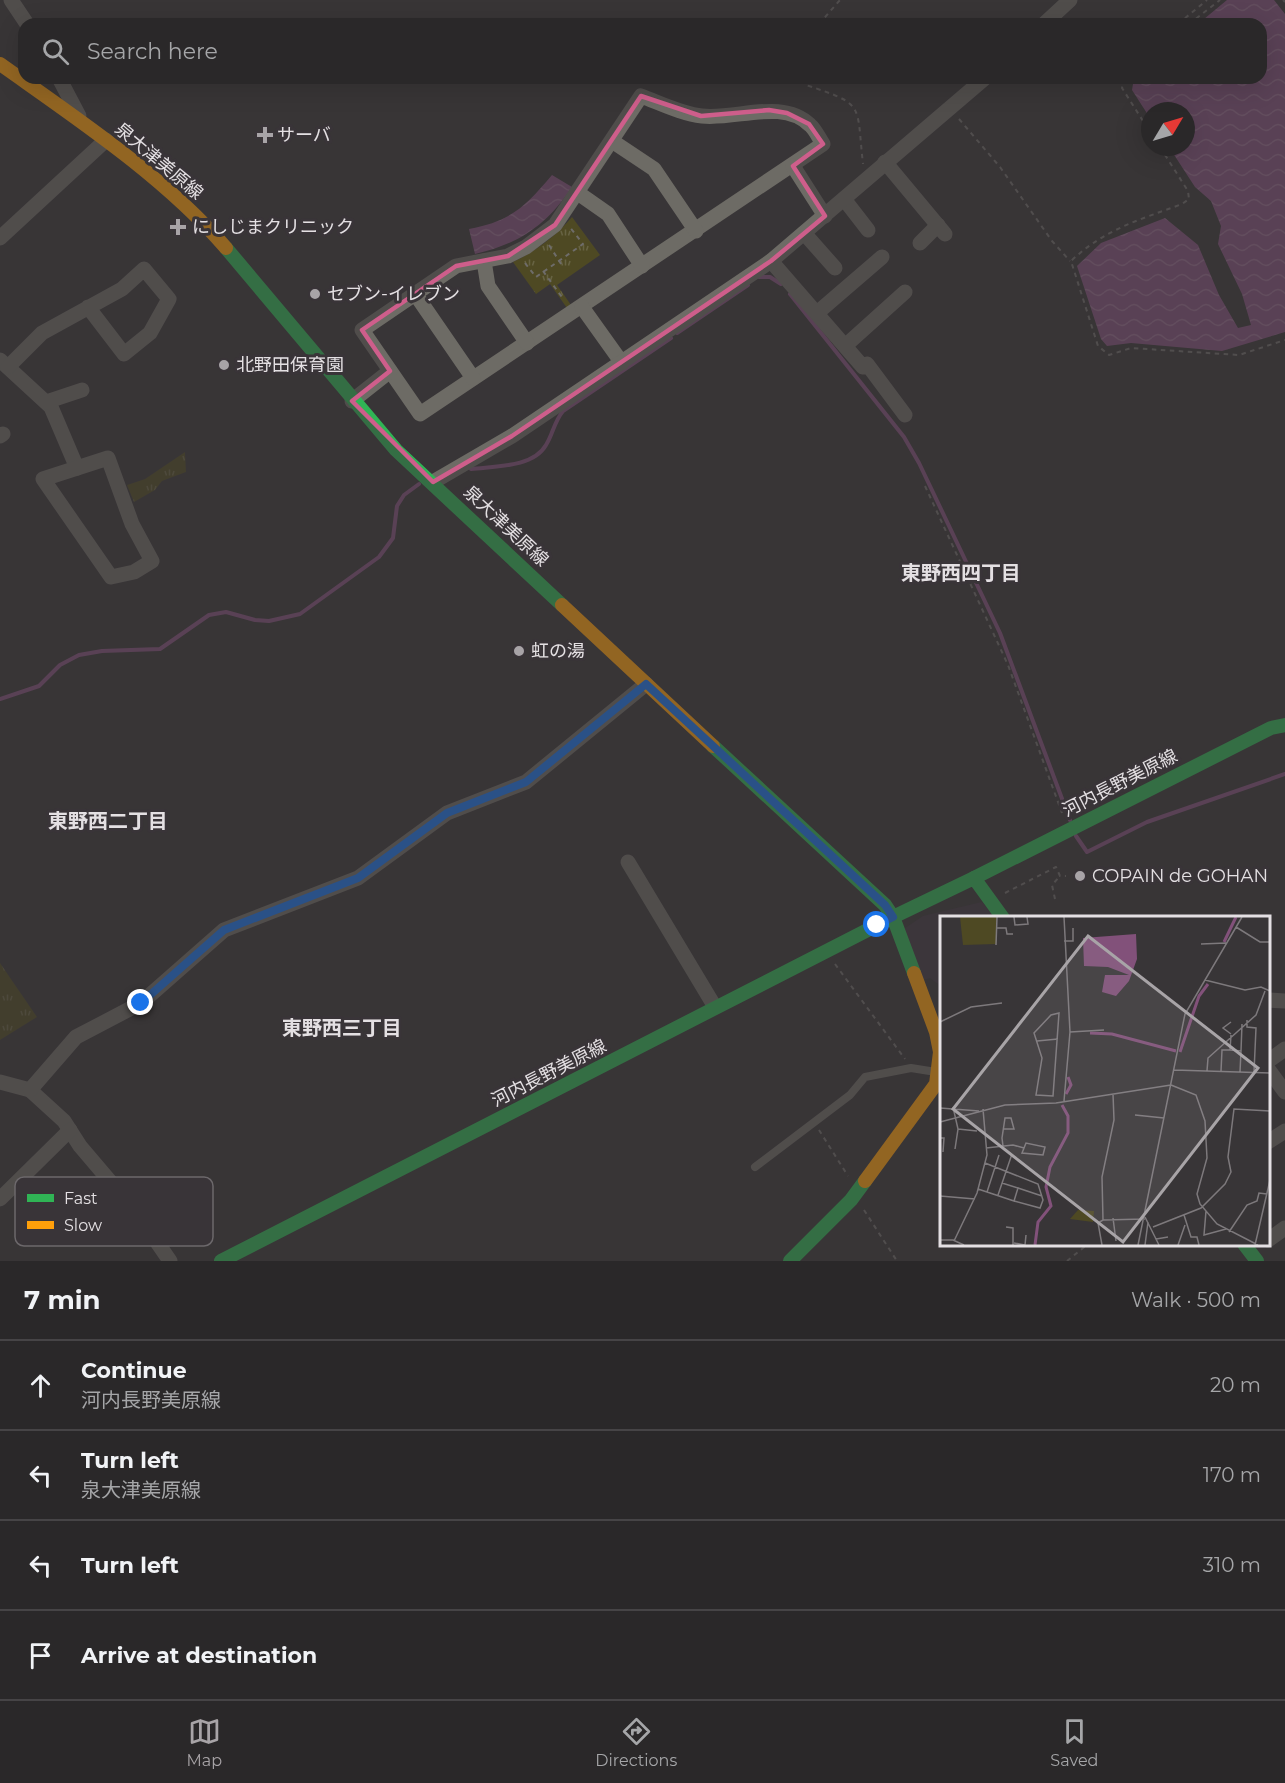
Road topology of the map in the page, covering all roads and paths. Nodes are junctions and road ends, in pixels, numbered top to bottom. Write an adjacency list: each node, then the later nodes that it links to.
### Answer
1 (11, 0): 6 (street)
2 (840, 0): 7 (path)
3 (1070, 0): 8 (street)
4 (1207, 0): 9 (path)
5 (1220, 0): 10 (path)
6 (23, 18)
7 (824, 18)
8 (1050, 18)
9 (1185, 18)
10 (1197, 18)
11 (0, 64): 12 (main road, 泉大津美原線)
12 (18, 77)
13 (28, 84): 20 (main road, 泉大津美原線)
14 (62, 84): 20 (street)
15 (806, 84): 26 (path)
16 (978, 84): 18 (street)
17 (1123, 84): 19 (path)
18 (949, 108): 24 (street); 42 (path)
19 (1141, 118)
20 (83, 124): 21 (main road, 泉大津美原線)
21 (106, 140): 35 (street); 60 (main road, 泉大津美原線)
22 (612, 141): 25 (street); 27 (street); 32 (street)
23 (1166, 156): 42 (path)
24 (885, 162): 26 (street); 36 (street)
25 (793, 166): 29 (street); 32 (street)
26 (865, 180): 28 (street)
27 (578, 193): 30 (street); 43 (street)
28 (844, 199): 29 (street); 31 (street)
29 (825, 216): 33 (street)
30 (562, 217): 34 (street); 39 (path)
31 (868, 230)
32 (696, 231): 43 (street)
33 (804, 233): 41 (street); 45 (street)
34 (542, 236): 37 (street); 39 (path)
35 (0, 238)
36 (920, 243)
37 (517, 252): 40 (street); 46 (path)
38 (882, 257): 51 (street)
39 (559, 260): 44 (path); 46 (path)
40 (484, 261): 48 (street); 53 (street)
41 (771, 261): 51 (street); 55 (street)
42 (1071, 261): 52 (path)
43 (642, 266): 50 (street)
44 (564, 267)
45 (835, 268)
46 (543, 271): 50 (path)
47 (904, 292): 54 (street)
48 (416, 295): 57 (street); 58 (street)
49 (88, 307): 49 (street); 56 (street)
50 (577, 309): 53 (street); 55 (street)
51 (817, 313): 54 (street)
52 (1285, 340)
53 (527, 343): 58 (street)
54 (845, 346): 62 (street)
55 (622, 363): 64 (street)
56 (4, 364): 61 (street)
57 (390, 371): 58 (street); 60 (street)
58 (473, 378)
59 (82, 390): 61 (street)
60 (352, 401): 64 (main road, 泉大津美原線)
61 (46, 402): 63 (street)
62 (905, 415)
63 (77, 468): 63 (street)
64 (433, 482): 66 (main road, 泉大津美原線)
65 (925, 486): 68 (path)
66 (646, 684): 76 (main road, 泉大津美原線); 87 (street)
67 (1285, 725): 68 (main road, 河内長野美原線)
68 (1068, 830): 72 (main road, 河内長野美原線)
69 (628, 862): 80 (street)
70 (1060, 876): 71 (path); 73 (path); 74 (path)
71 (1066, 876)
72 (974, 878): 73 (main road); 76 (main road)
73 (988, 898): 75 (main road)
74 (1055, 899)
75 (1001, 916)
76 (893, 917): 77 (main road, 河内長野美原線); 85 (main road)
77 (825, 950): 80 (main road, 河内長野美原線); 83 (path)
78 (1270, 1000): 79 (street)
79 (1285, 1001)
80 (715, 1007): 100 (main road, 河内長野美原線)
81 (1285, 1049): 82 (street)
82 (1270, 1060)
83 (910, 1068): 85 (lane); 92 (lane)
84 (1270, 1070): 88 (street)
85 (938, 1072): 101 (main road)
86 (0, 1082): 87 (street)
87 (30, 1090): 89 (street)
88 (1285, 1092)
89 (70, 1130): 93 (street); 94 (street)
90 (1285, 1131): 91 (street)
91 (1270, 1141)
92 (755, 1167)
93 (108, 1177)
94 (0, 1198)
95 (1285, 1228): 96 (street)
96 (1270, 1239)
97 (160, 1246): 99 (street)
98 (1087, 1246): 102 (path)
99 (170, 1261)
100 (221, 1261)
101 (790, 1261)
102 (1067, 1261)

